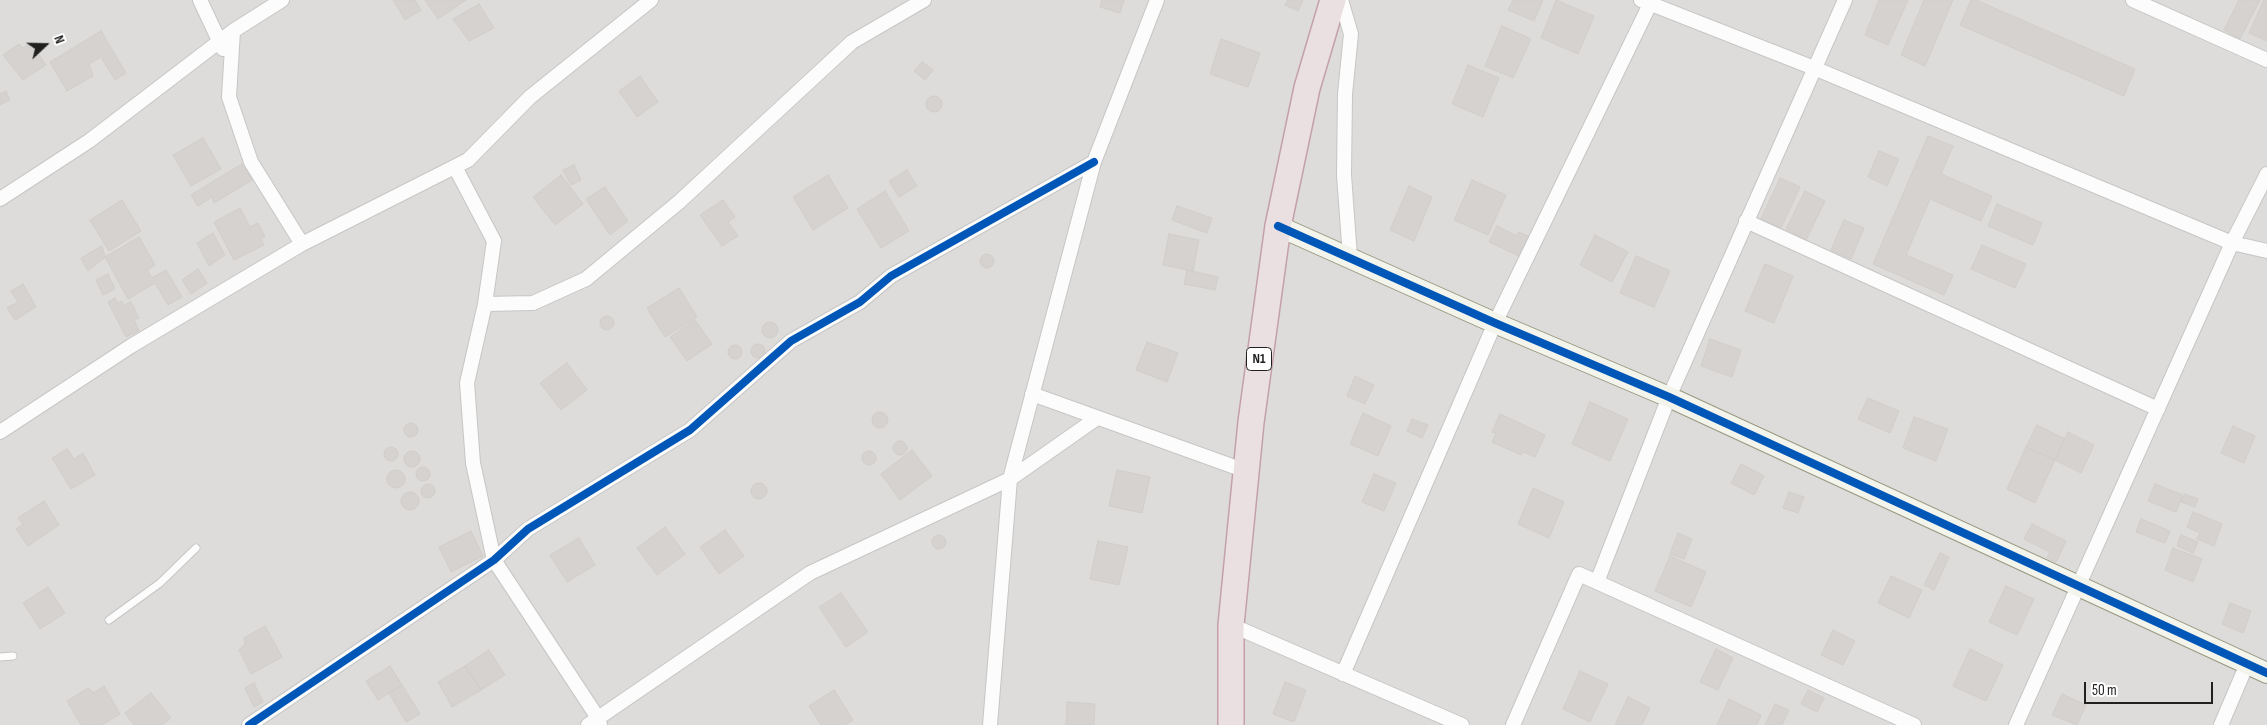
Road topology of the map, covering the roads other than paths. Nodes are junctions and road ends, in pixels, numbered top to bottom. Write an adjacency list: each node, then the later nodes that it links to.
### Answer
1 (200, 0): 12 (street)
2 (282, 0): 11 (street)
3 (651, 0): 17 (street)
4 (924, 0): 26 (street)
5 (1156, 0): 16 (street)
6 (1333, 0): 21 (highway, N1)
7 (1341, 0): 25 (street)
8 (1845, 0): 15 (street)
9 (2133, 0): 13 (street)
10 (1648, 1): 15 (street); 27 (street)
11 (233, 31): 12 (street); 14 (street)
12 (219, 42): 14 (street); 19 (street)
13 (2267, 60)
14 (230, 66): 23 (street)
15 (1814, 68): 20 (street); 22 (street)
16 (1094, 162): 28 (street); 36 (street)
17 (455, 167): 23 (street); 26 (street)
18 (2267, 174): 22 (street)
19 (0, 199)
20 (1746, 221): 29 (street); 30 (street)
21 (1278, 226): 25 (street); 33 (highway, N1)
22 (2232, 243): 24 (street); 30 (street)
23 (302, 244): 32 (street)
24 (2267, 251)
25 (1350, 257): 27 (street)
26 (485, 304): 36 (street)
27 (1495, 323): 29 (street); 44 (street)
28 (1032, 394): 31 (street); 34 (street)
29 (1669, 397): 37 (street); 38 (street)
30 (2158, 409): 38 (street)
31 (1097, 418): 33 (street); 34 (street)
32 (0, 432)
33 (1246, 471): 40 (highway, N1)
34 (1010, 479): 45 (street); 47 (street)
35 (196, 548): 39 (lane)
36 (494, 560): 45 (street); 46 (street)
37 (1597, 582): 50 (street); 51 (street)
38 (2078, 586): 43 (street); 52 (street)
39 (108, 620)
40 (1231, 625): 44 (street); 48 (highway, N1)
41 (13, 656): 42 (lane)
42 (0, 658)
43 (2261, 667): 53 (street)
44 (1343, 674): 49 (street)
45 (595, 723)
46 (249, 725)
47 (990, 725)
48 (1231, 725)
49 (1462, 725)
50 (1513, 725)
51 (1914, 725)
52 (2016, 725)
53 (2221, 725)

